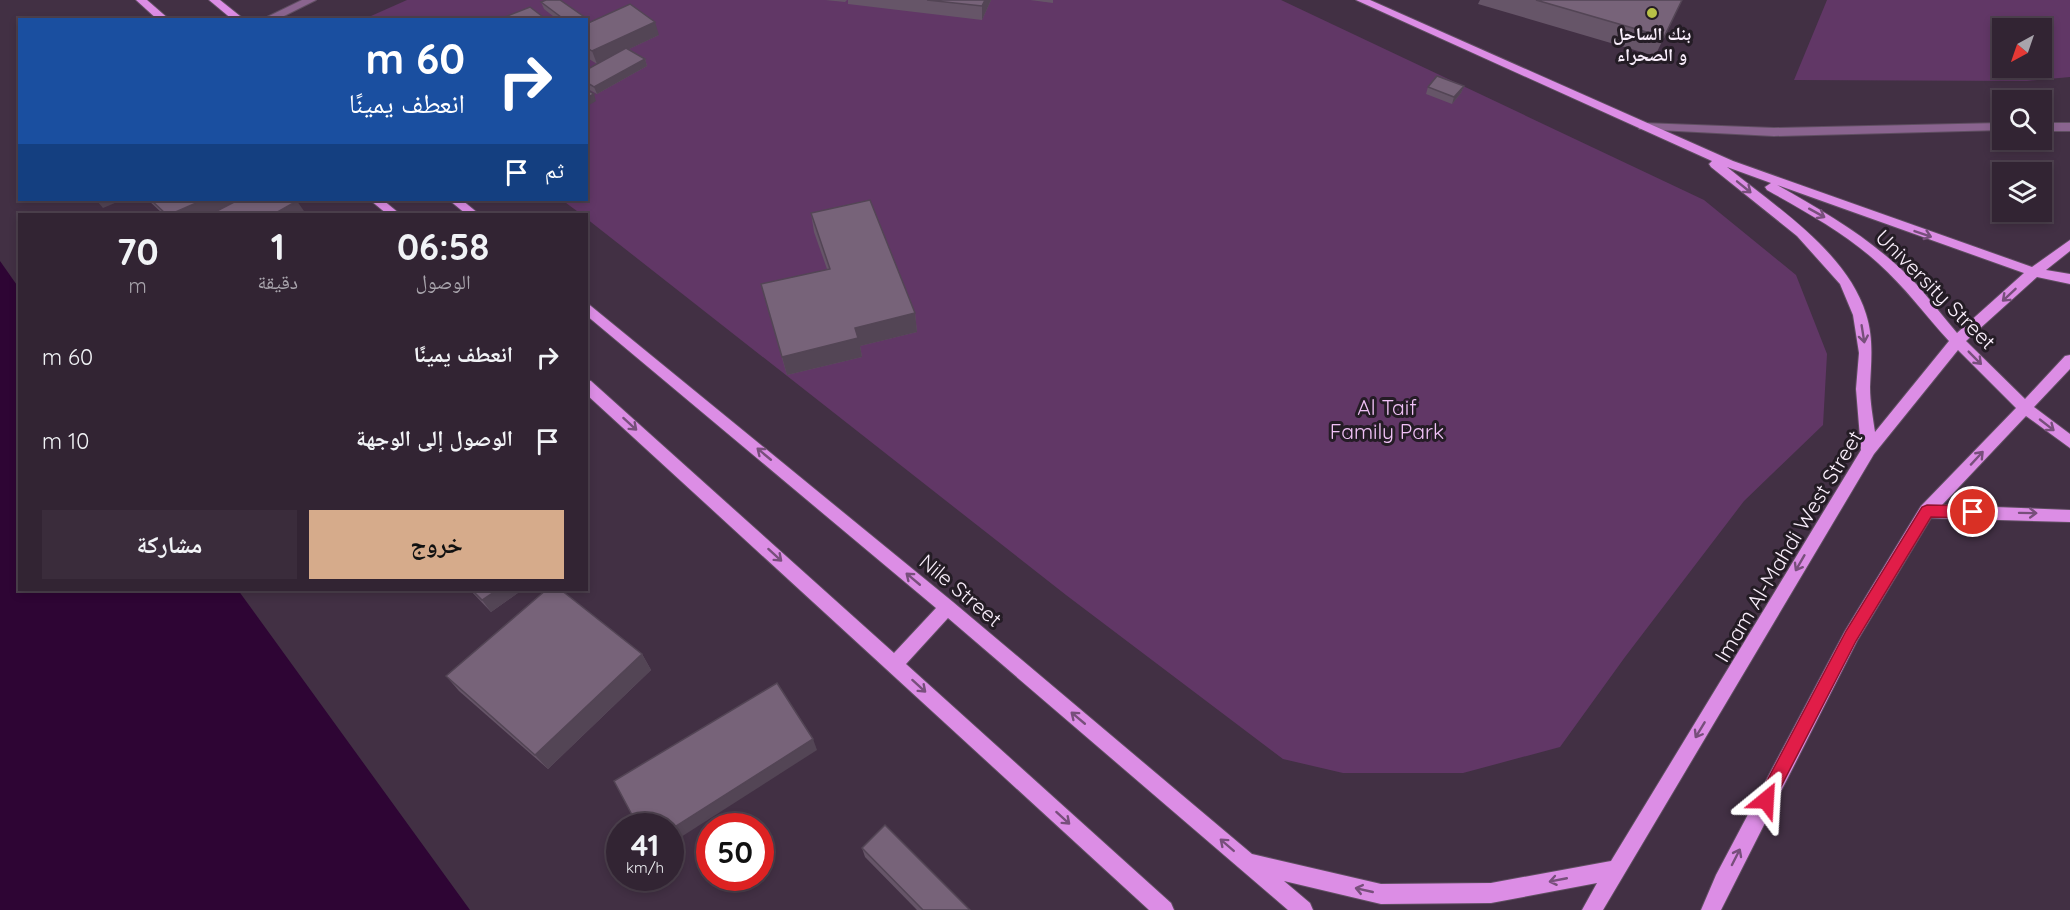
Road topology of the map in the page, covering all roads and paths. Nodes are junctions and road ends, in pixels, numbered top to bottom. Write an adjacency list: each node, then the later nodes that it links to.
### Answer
1 (141, 0): 5 (main road)
2 (214, 0): 6 (main road)
3 (311, 0): 7 (lane)
4 (1361, 0): 8 (main road, University Street)
5 (163, 18)
6 (237, 18)
7 (270, 18)
8 (1643, 127): 9 (lane); 12 (main road, University Street)
9 (1992, 127)
10 (2052, 127): 11 (lane)
11 (2070, 127)
12 (1698, 151): 13 (main road, University Street); 27 (main road, one-way to 27)
13 (1729, 164): 19 (main road, University Street, one-way to 19); 22 (main road, University Street, one-way to 22)
14 (377, 201): 16 (main road)
15 (456, 201): 17 (main road)
16 (393, 213)
17 (472, 213)
18 (2070, 244): 19 (main road, Imam Al-Mahdi West Street)
19 (2034, 272): 20 (main road, University Street); 22 (main road, Imam Al-Mahdi West Street, one-way to 22)
20 (2070, 279)
21 (588, 309): 30 (main road, Nile Street, one-way to 21)
22 (1957, 341): 25 (main road, University Street, one-way to 25); 27 (main road, Imam Al-Mahdi West Street)
23 (2068, 366): 25 (main road)
24 (588, 387): 31 (main road, one-way to 31)
25 (2025, 407): 26 (main road, University Street, one-way to 26); 28 (main road, one-way to 25)
26 (2070, 442)
27 (1869, 450): 33 (main road, Imam Al-Mahdi West Street, one-way to 33)
28 (1927, 511): 29 (main road, one-way to 29); 34 (main road, one-way to 28)
29 (2070, 516)
30 (946, 607): 31 (main road); 32 (main road, Nile Street, one-way to 30)
31 (895, 664): 35 (main road, one-way to 35)
32 (1246, 862): 33 (main road, one-way to 32); 36 (main road, Nile Street)
33 (1615, 870): 37 (main road, Imam Al-Mahdi West Street)
34 (1723, 882): 38 (main road); 39 (main road)
35 (1164, 910)
36 (1303, 910)
37 (1592, 910)
38 (1712, 910)
39 (1725, 910)

